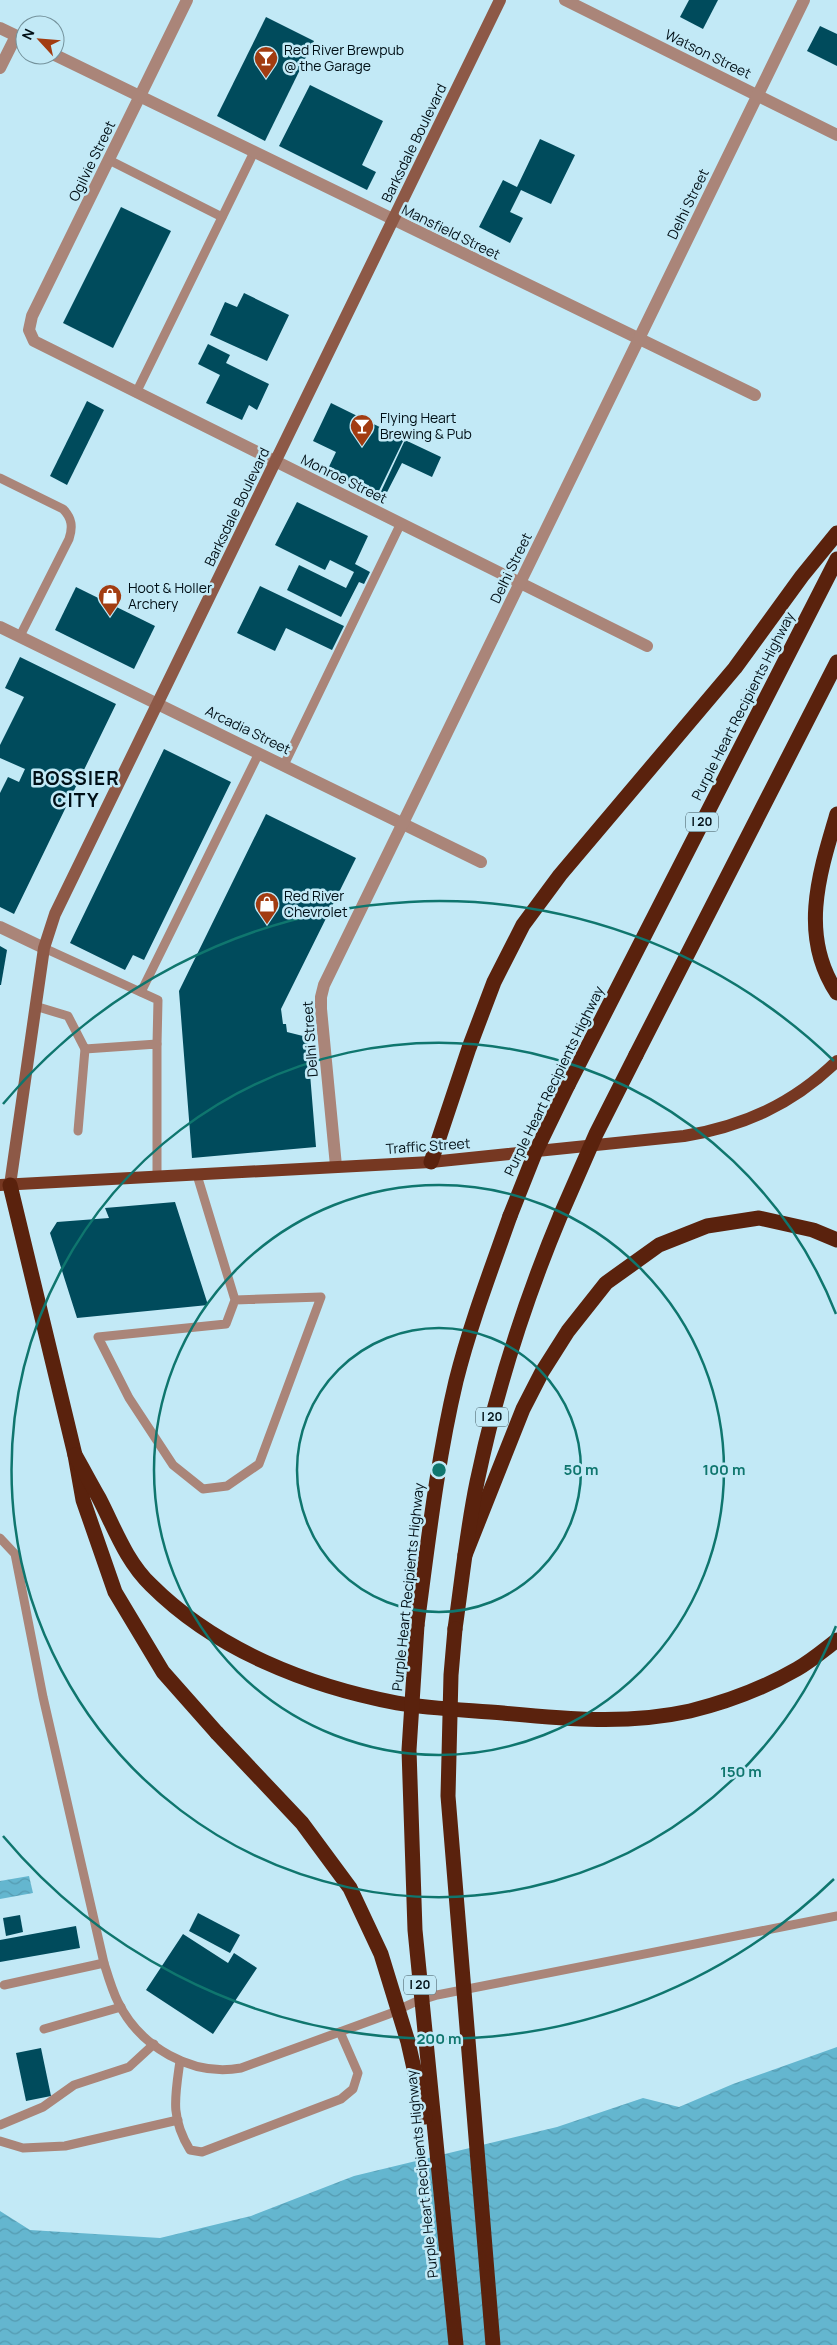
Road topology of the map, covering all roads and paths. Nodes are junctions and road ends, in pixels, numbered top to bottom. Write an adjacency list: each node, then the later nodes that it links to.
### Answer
1 (187, 0): 11 (street, Ogilvie Street)
2 (500, 0): 16 (main road, Barksdale Boulevard)
3 (566, 0): 10 (street, Watson Street)
4 (804, 0): 10 (street, Delhi Street)
5 (0, 28): 6 (street)
6 (15, 36)
7 (15, 46): 9 (street)
8 (65, 60): 11 (street, Mansfield Street)
9 (0, 68)
10 (757, 95): 12 (street, Watson Street); 18 (street, Delhi Street)
11 (141, 96): 13 (street, Mansfield Street); 14 (street, Ogilvie Street)
12 (837, 135)
13 (254, 152): 15 (lane); 16 (street, Mansfield Street)
14 (109, 160): 15 (lane); 17 (street, Ogilvie Street)
15 (222, 217): 19 (lane)
16 (393, 220): 18 (street, Mansfield Street); 21 (main road, Barksdale Boulevard)
17 (30, 336): 19 (street, Monroe Street)
18 (639, 340): 20 (street, Mansfield Street); 26 (street, Delhi Street)
19 (136, 393): 21 (street, Monroe Street)
20 (754, 395)
21 (275, 461): 23 (street, Monroe Street); 31 (main road, Barksdale Boulevard)
22 (0, 478): 28 (lane)
23 (401, 523): 26 (street, Monroe Street); 33 (lane)
24 (837, 533): 48 (highway)
25 (837, 559): 70 (highway, Purple Heart Recipients Highway / I 20, bridge)
26 (522, 582): 29 (street, Monroe Street); 35 (street, Delhi Street)
27 (0, 627): 28 (street, Arcadia Street)
28 (20, 636): 31 (street, Arcadia Street)
29 (647, 646)
30 (837, 662): 57 (highway, I 20, bridge)
31 (158, 703): 32 (street, Arcadia Street); 38 (main road, Barksdale Boulevard)
32 (259, 753): 33 (street, Arcadia Street); 41 (lane)
33 (284, 765): 35 (street, Arcadia Street)
34 (837, 814): 39 (highway)
35 (402, 823): 36 (street, Arcadia Street); 49 (street, Delhi Street)
36 (481, 862)
37 (0, 927): 38 (street)
38 (44, 948): 41 (lane); 43 (main road, Barksdale Boulevard)
39 (821, 960): 40 (highway); 42 (highway)
40 (837, 962)
41 (141, 992): 44 (lane)
42 (837, 993)
43 (36, 1006): 45 (lane); 52 (main road, Barksdale Boulevard)
44 (157, 1044): 45 (lane); 51 (lane)
45 (85, 1049): 47 (lane)
46 (837, 1061): 48 (main road, Traffic Street)
47 (78, 1131)
48 (431, 1162): 49 (main road, Traffic Street)
49 (336, 1166): 50 (main road, Traffic Street)
50 (197, 1175): 51 (main road, Traffic Street); 54 (lane)
51 (157, 1177): 52 (main road, Traffic Street)
52 (5, 1185): 55 (highway)
53 (837, 1240): 57 (highway)
54 (235, 1300): 54 (lane)
55 (75, 1455): 58 (highway); 70 (highway, bridge)
56 (0, 1538): 60 (lane)
57 (465, 1555): 72 (highway, I 20, bridge)
58 (837, 1640)
59 (837, 1916): 64 (lane)
60 (104, 1962): 61 (lane); 62 (lane)
61 (4, 1985)
62 (121, 2008): 63 (lane); 65 (lane)
63 (44, 2029)
64 (340, 2032): 66 (lane); 67 (lane)
65 (154, 2044): 66 (lane); 68 (lane)
66 (180, 2061): 67 (lane)
67 (178, 2120): 69 (lane)
68 (0, 2125)
69 (0, 2141)
70 (438, 2177): 71 (highway, Purple Heart Recipients Highway / I 20, bridge)
71 (456, 2345)
72 (494, 2345)

